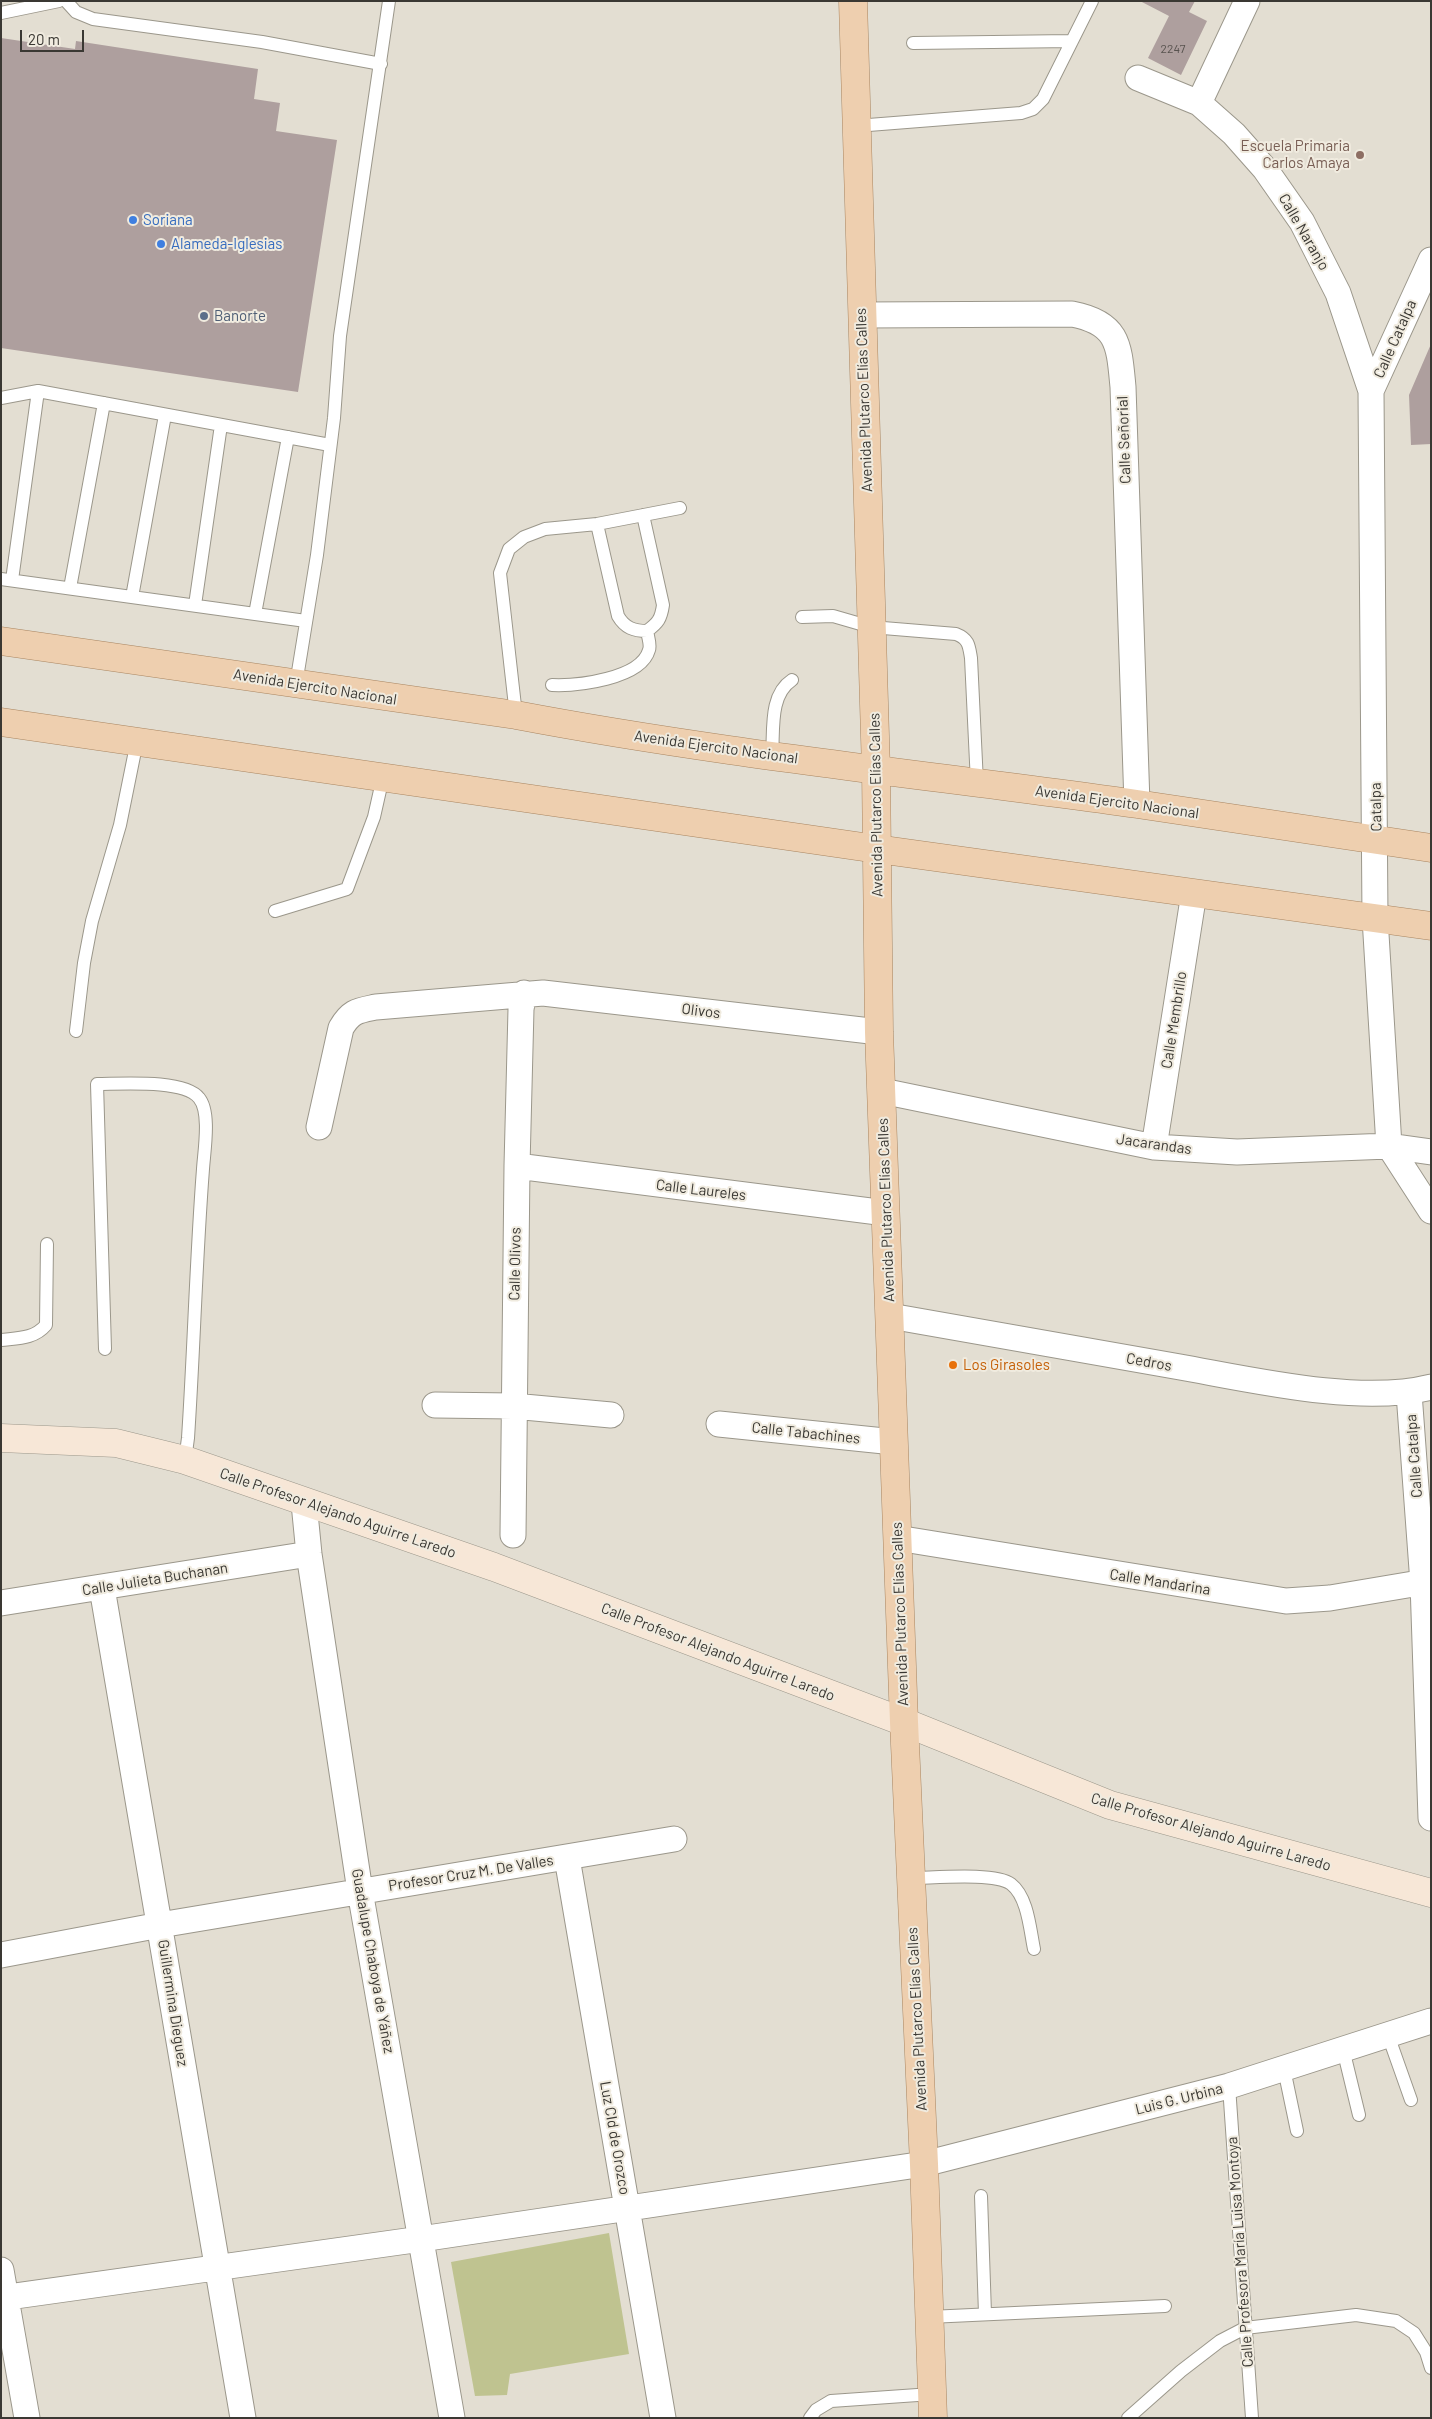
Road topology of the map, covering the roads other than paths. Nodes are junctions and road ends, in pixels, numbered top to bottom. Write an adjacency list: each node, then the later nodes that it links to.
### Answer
1 (58, 1): 7 (lane)
2 (66, 1): 10 (lane)
3 (389, 1): 10 (lane)
4 (853, 1): 13 (main road, Avenida Plutarco Elías Calles)
5 (1092, 1): 8 (lane)
6 (1247, 1): 12 (street)
7 (1, 13)
8 (1072, 42): 9 (lane); 13 (lane)
9 (913, 43)
10 (380, 64): 23 (lane)
11 (1138, 78): 12 (street, Calle Naranjo)
12 (1199, 103): 17 (street, Calle Naranjo)
13 (856, 126): 15 (main road, Avenida Plutarco Elías Calles)
14 (1431, 260): 17 (street, Calle Catalpa)
15 (862, 315): 34 (main road, Avenida Plutarco Elías Calles); 47 (street, Calle Señorial)
16 (38, 391): 18 (lane); 19 (lane); 27 (lane)
17 (1371, 391): 48 (street, Catalpa)
18 (1, 398)
19 (104, 404): 20 (lane); 28 (lane)
20 (165, 415): 21 (lane); 29 (lane)
21 (221, 425): 22 (lane); 30 (lane)
22 (288, 437): 23 (lane); 31 (lane)
23 (330, 445): 33 (lane)
24 (680, 508): 25 (lane)
25 (643, 515): 26 (lane); 35 (lane)
26 (596, 524): 35 (lane); 40 (lane)
27 (7, 579): 28 (lane)
28 (70, 588): 29 (lane)
29 (132, 597): 30 (lane)
30 (195, 606): 31 (lane)
31 (255, 614): 33 (lane)
32 (802, 617): 34 (lane)
33 (306, 621): 38 (lane)
34 (871, 627): 44 (main road, Avenida Plutarco Elías Calles); 46 (lane)
35 (647, 631): 39 (lane)
36 (1, 641): 38 (main road, Avenida Ejercito Nacional)
37 (792, 680): 43 (lane)
38 (296, 684): 40 (main road, Avenida Ejercito Nacional)
39 (552, 685)
40 (516, 715): 43 (main road, Avenida Ejercito Nacional)
41 (1, 722): 42 (main road)
42 (137, 741): 45 (main road); 56 (lane)
43 (772, 755): 44 (main road, Avenida Ejercito Nacional)
44 (876, 770): 46 (main road, Avenida Ejercito Nacional); 50 (main road, Avenida Plutarco Elías Calles)
45 (383, 777): 50 (main road); 52 (lane)
46 (977, 783): 47 (main road, Avenida Ejercito Nacional)
47 (1137, 804): 48 (main road, Avenida Ejercito Nacional)
48 (1376, 840): 49 (main road, Avenida Ejercito Nacional); 53 (street, Catalpa)
49 (1431, 848)
50 (877, 849): 51 (main road); 57 (main road, Avenida Plutarco Elías Calles)
51 (1194, 893): 53 (main road); 61 (street, Calle Membrillo)
52 (274, 911)
53 (1376, 918): 54 (main road); 60 (street, Catalpa)
54 (1431, 926)
55 (524, 993): 57 (street, Olivos); 59 (street, Olivos); 63 (street, Calle Olivos)
56 (76, 1031)
57 (879, 1032): 58 (main road, Avenida Plutarco Elías Calles)
58 (882, 1091): 61 (street, Jacarandas); 65 (main road, Avenida Plutarco Elías Calles)
59 (319, 1127)
60 (1390, 1146): 61 (street, Jacarandas); 62 (street, Jacarandas); 64 (street, Catalpa)
61 (1154, 1147)
62 (1431, 1152)
63 (517, 1166): 65 (street, Calle Laureles); 72 (street, Calle Olivos)
64 (1431, 1211)
65 (886, 1213): 67 (main road, Avenida Plutarco Elías Calles)
66 (47, 1244): 68 (lane)
67 (890, 1316): 70 (street, Cedros); 76 (main road, Avenida Plutarco Elías Calles)
68 (1, 1340)
69 (105, 1349): 77 (lane)
70 (1420, 1390): 82 (street, Calle Catalpa)
71 (434, 1404): 72 (street)
72 (513, 1406): 73 (street); 79 (street, Calle Olivos)
73 (611, 1415)
74 (719, 1424): 76 (street, Calle Tabachines)
75 (1, 1438): 77 (street, Calle Profesor Alejando Aguirre Laredo)
76 (894, 1442): 80 (main road, Avenida Plutarco Elías Calles)
77 (185, 1460): 78 (street, Calle Profesor Alejando Aguirre Laredo)
78 (304, 1502): 81 (street, Guadalupe Chaboya de Yáñez); 85 (street, Calle Profesor Alejando Aguirre Laredo)
79 (513, 1535)
80 (897, 1538): 82 (street, Calle Mandarina); 85 (main road, Avenida Plutarco Elías Calles)
81 (309, 1554): 83 (street, Calle Julieta Buchanan); 91 (street, Guadalupe Chaboya de Yáñez)
82 (1427, 1582): 86 (street, Calle Catalpa)
83 (102, 1588): 84 (street, Calle Julieta Buchanan); 93 (street, Guillermina Dieguez)
84 (1, 1603)
85 (904, 1722): 90 (main road, Avenida Plutarco Elías Calles); 92 (street, Calle Profesor Alejando Aguirre Laredo)
86 (1429, 1749): 87 (street, Calle Catalpa)
87 (1431, 1818)
88 (674, 1839): 89 (street, Profesor Cruz M. De Valles)
89 (567, 1858): 91 (street, Profesor Cruz M. De Valles); 106 (street, Luz CId de Orozco)
90 (910, 1878): 94 (lane); 104 (main road, Avenida Plutarco Elías Calles)
91 (360, 1890): 93 (street, Profesor Cruz M. De Valles); 107 (street, Guadalupe Chaboya de Yáñez)
92 (1431, 1893)
93 (160, 1925): 95 (street, Profesor Cruz M. De Valles); 108 (street, Guillermina Dieguez)
94 (1034, 1949)
95 (1, 1955)
96 (1431, 2021): 97 (street, Luis G. Urbina)
97 (1388, 2035): 98 (street, Luis G. Urbina); 101 (lane)
98 (1343, 2049): 99 (street, Luis G. Urbina); 102 (lane)
99 (1284, 2068): 100 (street, Luis G. Urbina); 103 (lane)
100 (1229, 2086): 104 (street, Luis G. Urbina); 114 (lane, Calle Profesora María Luisa Montoya)
101 (1411, 2100)
102 (1359, 2115)
103 (1297, 2131)
104 (924, 2164): 106 (street, Luis G. Urbina); 113 (main road, Avenida Plutarco Elías Calles)
105 (981, 2196): 112 (lane)
106 (627, 2208): 107 (street, Luis G. Urbina); 120 (street, Luz CId de Orozco)
107 (421, 2239): 108 (street, Luis G. Urbina); 119 (street, Guadalupe Chaboya de Yáñez)
108 (217, 2269): 110 (street, Luis G. Urbina); 118 (street, Guillermina Dieguez)
109 (1, 2270): 110 (street)
110 (3, 2298): 117 (street)
111 (1165, 2306): 112 (lane)
112 (985, 2314): 113 (lane)
113 (929, 2317): 116 (main road, Avenida Plutarco Elías Calles)
114 (1245, 2328): 115 (lane); 122 (lane); 123 (lane, Calle Profesora María Luisa Montoya)
115 (1431, 2368)
116 (933, 2406): 121 (lane)
117 (27, 2418)
118 (243, 2418)
119 (452, 2418)
120 (664, 2418)
121 (810, 2418)
122 (1128, 2418)
123 (1252, 2418)

